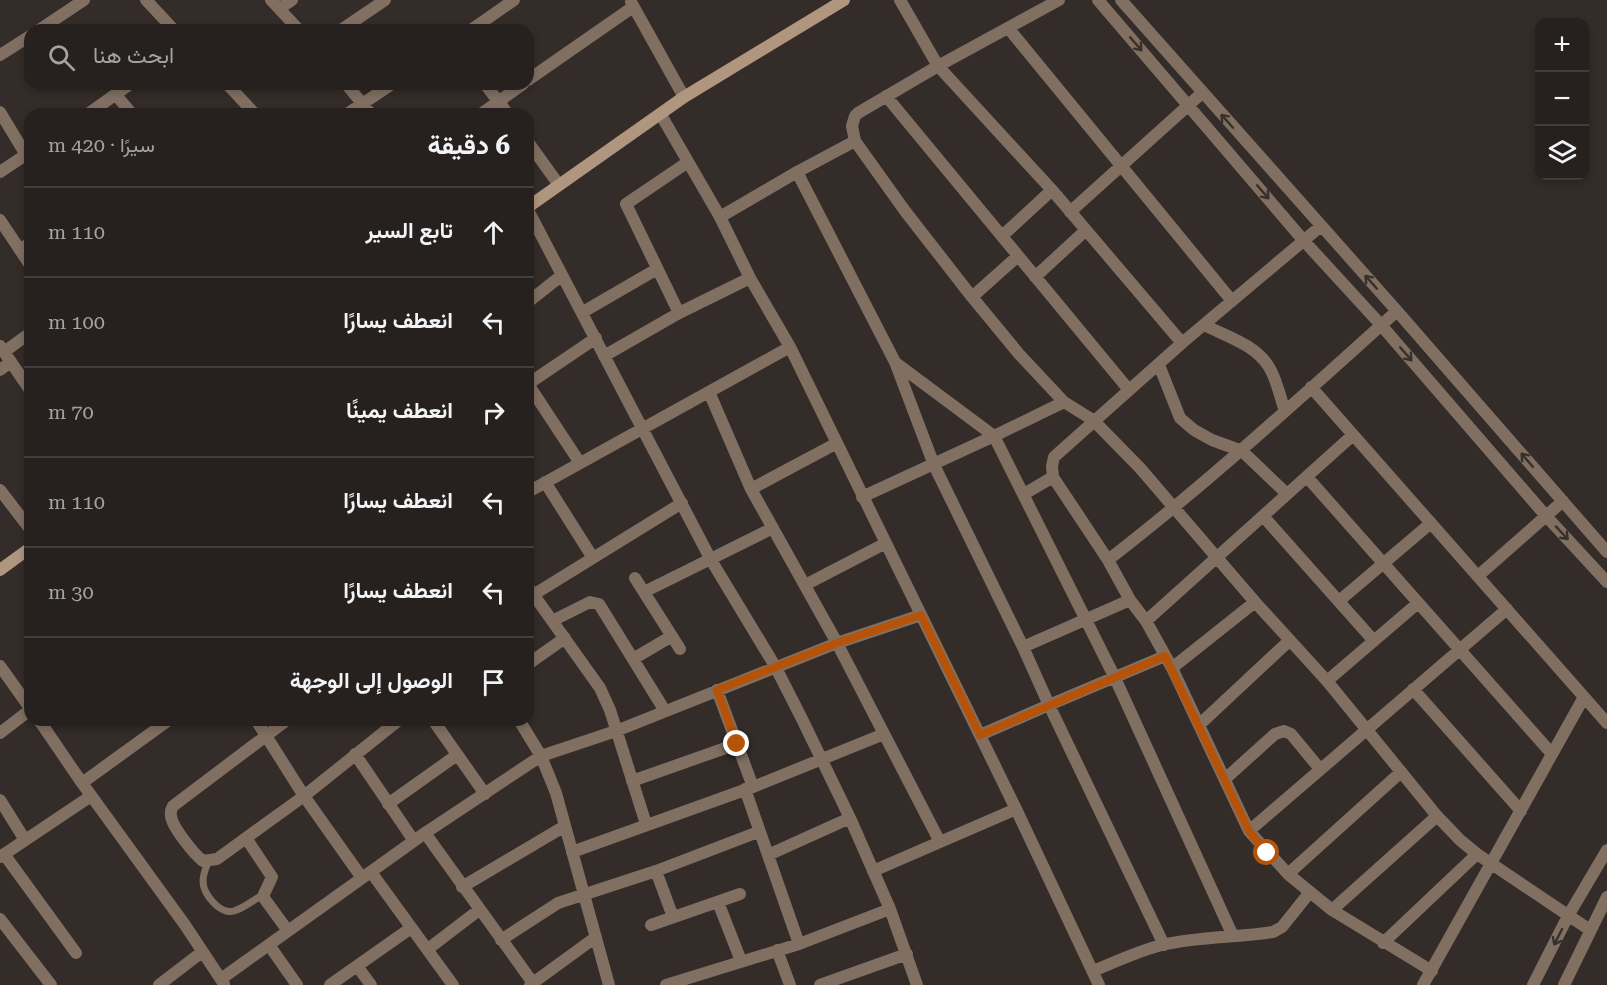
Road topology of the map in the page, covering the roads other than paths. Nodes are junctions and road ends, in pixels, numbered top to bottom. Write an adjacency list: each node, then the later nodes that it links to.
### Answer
1 (84, 0): 13 (street)
2 (146, 0): 14 (street)
3 (292, 0): 12 (street)
4 (385, 0): 16 (street)
5 (514, 0): 17 (street)
6 (844, 0): 32 (main road)
7 (900, 0): 21 (street)
8 (1059, 0): 18 (street)
9 (1098, 0): 35 (street, one-way to 35)
10 (1121, 0): 29 (street)
11 (632, 3): 22 (street); 32 (street)
12 (275, 4): 15 (street)
13 (48, 24)
14 (168, 24)
15 (293, 24)
16 (350, 24)
17 (480, 24)
18 (1009, 29): 21 (street); 50 (street)
19 (24, 40): 20 (street)
20 (0, 55)
21 (938, 66): 31 (street); 54 (street)
22 (534, 76)
23 (122, 90): 30 (street)
24 (233, 90): 38 (street)
25 (351, 90): 34 (street)
26 (383, 90): 34 (street)
27 (490, 90): 33 (street)
28 (514, 90): 33 (street)
29 (1202, 93): 35 (street); 60 (street, one-way to 29)
30 (117, 94): 36 (street); 37 (street)
31 (886, 96): 45 (street); 62 (street)
32 (684, 98): 44 (main road)
33 (498, 101): 41 (street); 42 (street)
34 (363, 104): 39 (street); 40 (street)
35 (1188, 105): 50 (street); 63 (street, one-way to 63)
36 (97, 108)
37 (128, 108)
38 (249, 108)
39 (357, 108)
40 (366, 108)
41 (489, 108)
42 (503, 108)
43 (0, 112): 46 (street)
44 (661, 115): 49 (street); 53 (main road)
45 (855, 141): 52 (street); 71 (street)
46 (24, 148)
47 (534, 150): 53 (street)
48 (24, 156): 51 (street)
49 (688, 162): 57 (street); 66 (street)
50 (1120, 167): 56 (street); 72 (street)
51 (0, 171)
52 (796, 172): 57 (street); 84 (street)
53 (559, 185): 55 (main road)
54 (1052, 190): 56 (street); 62 (street)
55 (534, 204)
56 (1070, 212): 61 (street)
57 (720, 217): 69 (street)
58 (0, 220): 64 (street)
59 (534, 220): 67 (street)
60 (1321, 226): 63 (street); 73 (street, one-way to 60)
61 (1085, 231): 68 (street); 80 (street)
62 (1002, 236): 65 (street)
63 (1305, 241): 72 (street); 77 (street)
64 (24, 246)
65 (1018, 256): 68 (street); 71 (street)
66 (657, 269): 74 (street); 75 (street)
67 (561, 276): 70 (street); 74 (street)
68 (1035, 277): 90 (street)
69 (750, 279): 75 (street); 81 (street)
70 (534, 297)
71 (972, 297): 93 (street)
72 (1232, 301): 76 (street)
73 (1397, 311): 77 (street); 112 (street, one-way to 73)
74 (583, 312): 79 (street)
75 (680, 313): 83 (street)
76 (1204, 324): 80 (street); 94 (street)
77 (1381, 325): 89 (street); 116 (street, one-way to 116)
78 (24, 338): 82 (street)
79 (596, 338): 83 (street); 87 (street)
80 (1182, 343): 85 (street)
81 (790, 346): 91 (street); 99 (street)
82 (5, 353): 86 (street); 88 (street)
83 (604, 356): 96 (street)
84 (896, 362): 98 (street); 102 (street)
85 (1159, 365): 90 (street); 100 (street)
86 (0, 370)
87 (534, 380)
88 (24, 381)
89 (1311, 387): 94 (street); 97 (street)
90 (1129, 390): 95 (street)
91 (709, 392): 96 (street); 107 (street)
92 (534, 393): 101 (street)
93 (1064, 402): 95 (street); 98 (street)
94 (1285, 411): 100 (street)
95 (1093, 420): 103 (street); 114 (street)
96 (643, 429): 101 (street); 113 (street)
97 (1353, 435): 104 (street); 118 (street)
98 (994, 436): 102 (street); 109 (street)
99 (837, 442): 107 (street); 111 (street)
100 (1242, 451): 110 (street); 114 (street)
101 (580, 464): 105 (street)
102 (934, 465): 111 (street); 150 (street)
103 (1053, 477): 109 (street); 126 (street)
104 (1306, 477): 110 (street); 127 (street)
105 (545, 482): 106 (street); 123 (street)
106 (534, 488)
107 (751, 489): 119 (street)
108 (0, 490): 117 (street)
109 (1024, 494): 142 (street)
110 (1287, 494): 115 (street)
111 (862, 497): 120 (street)
112 (1563, 501): 116 (street); 122 (street)
113 (682, 503): 123 (street); 125 (street)
114 (1176, 507): 124 (street); 126 (street)
115 (1263, 516): 124 (street); 137 (street)
116 (1546, 516): 129 (street); 131 (street, one-way to 131)
117 (24, 521)
118 (1431, 522): 127 (street); 129 (street)
119 (773, 528): 125 (street); 132 (street)
120 (886, 543): 132 (street); 141 (street)
121 (24, 552): 128 (main road)
122 (1607, 552)
123 (593, 558): 133 (street)
124 (1218, 559): 138 (street); 144 (street)
125 (711, 560): 134 (street); 157 (street)
126 (1108, 560): 136 (street)
127 (1384, 562): 137 (street); 139 (street)
128 (0, 570)
129 (1478, 576): 140 (street)
130 (635, 578): 134 (street)
131 (1607, 582)
132 (805, 585): 149 (street)
133 (534, 589)
134 (644, 592): 145 (street)
135 (534, 595): 143 (street)
136 (1130, 600): 142 (street); 144 (street)
137 (1338, 601): 148 (street)
138 (1255, 602): 147 (street); 158 (street)
139 (1418, 603): 148 (street); 152 (street)
140 (1507, 609): 152 (street); 163 (street)
141 (921, 615): 149 (street); 182 (street)
142 (1086, 619): 150 (street); 159 (street)
143 (552, 621): 146 (street); 154 (street)
144 (1146, 621): 153 (street)
145 (672, 636): 151 (street); 154 (street)
146 (565, 638): 155 (street); 178 (street)
147 (1290, 640): 160 (street); 169 (street)
148 (1374, 640): 160 (street)
149 (837, 643): 157 (street); 180 (street)
150 (1023, 647): 165 (street)
151 (680, 649)
152 (1458, 651): 161 (street); 186 (street)
153 (1165, 656): 158 (street); 159 (street)
154 (633, 659): 166 (street)
155 (534, 660)
156 (0, 666): 164 (street)
157 (775, 666): 162 (street); 188 (street)
158 (1172, 668): 169 (street)
159 (1115, 678): 165 (street); 241 (street)
160 (1327, 681): 177 (street)
161 (1413, 689): 177 (street); 201 (street)
162 (717, 690): 166 (street); 183 (street)
163 (1584, 697): 168 (street); 186 (street)
164 (24, 700)
165 (1049, 705): 182 (street); 247 (street)
166 (665, 711): 178 (street)
167 (24, 714): 179 (street)
168 (1607, 723)
169 (1198, 725): 191 (street)
170 (43, 726): 193 (street)
171 (161, 726): 193 (street)
172 (260, 726): 181 (street)
173 (279, 726): 181 (street)
174 (391, 726): 184 (street)
175 (437, 726): 185 (street)
176 (523, 726): 187 (street)
177 (1367, 729): 189 (street); 190 (street)
178 (616, 731): 187 (street); 192 (street)
179 (0, 733)
180 (884, 734): 188 (street); 212 (street)
181 (267, 735): 197 (street); 218 (street)
182 (980, 735): 200 (street)
183 (737, 744): 192 (street); 194 (street)
184 (355, 754): 197 (street); 199 (street)
185 (457, 754): 195 (street); 199 (street)
186 (1552, 754): 201 (street)
187 (542, 756): 195 (street); 205 (street)
188 (821, 759): 194 (street); 203 (street)
189 (1320, 769): 191 (street); 206 (street)
190 (1401, 772): 202 (street); 222 (street)
191 (1225, 779): 206 (street)
192 (632, 781): 204 (street)
193 (82, 783): 196 (street)
194 (749, 788): 204 (street); 207 (street)
195 (485, 794): 208 (street)
196 (91, 796): 210 (street); 250 (street)
197 (304, 796): 209 (street); 223 (street)
198 (0, 800): 210 (street)
199 (388, 804): 211 (street)
200 (1016, 809): 212 (street); 255 (street)
201 (1521, 811): 219 (street)
202 (1437, 816): 215 (street); 233 (street)
203 (850, 818): 217 (street); 221 (street)
204 (646, 824): 214 (street)
205 (565, 826): 214 (street); 224 (street)
206 (1249, 831): 222 (street)
207 (759, 832): 217 (street); 220 (street)
208 (425, 833): 211 (street); 224 (street)
209 (246, 838): 218 (street); 226 (street)
210 (25, 840): 216 (street)
211 (414, 841): 223 (street)
212 (940, 842): 221 (street)
213 (1607, 850): 234 (street)
214 (572, 852): 227 (street)
215 (1477, 854): 219 (street); 244 (street)
216 (2, 855): 251 (street)
217 (768, 855): 245 (street)
218 (208, 862): 226 (lane)
219 (1491, 864): 234 (street); 256 (street)
220 (656, 871): 227 (street); 235 (street)
221 (873, 872): 231 (street)
222 (1288, 874): 225 (street)
223 (366, 875): 238 (street); 240 (street)
224 (462, 887): 232 (street)
225 (1310, 892): 233 (street); 241 (street)
226 (264, 894): 240 (street)
227 (583, 894): 242 (street); 243 (street)
228 (740, 894): 230 (street)
229 (1607, 897): 239 (street)
230 (718, 902): 235 (street); 253 (street)
231 (890, 909): 245 (street); 252 (street)
232 (479, 910): 243 (street); 248 (street)
233 (1332, 910): 244 (street)
234 (1569, 916): 239 (street); 272 (street, one-way to 272)
235 (674, 917): 237 (street)
236 (0, 920): 260 (street)
237 (651, 925)
238 (411, 928): 248 (street); 254 (street)
239 (1590, 930): 273 (street)
240 (288, 931): 246 (street)
241 (1233, 936): 247 (street)
242 (596, 937): 258 (street); 266 (street)
243 (501, 940): 258 (street)
244 (1383, 943): 256 (street)
245 (799, 944): 249 (street)
246 (269, 945): 257 (street); 262 (street)
247 (1164, 945): 255 (street)
248 (428, 949): 265 (street)
249 (777, 950): 253 (street); 267 (street)
250 (202, 952): 257 (street); 261 (street)
251 (76, 953)
252 (907, 954): 268 (street); 269 (street)
253 (741, 961): 259 (street)
254 (357, 966): 263 (street); 264 (street)
255 (1093, 971): 270 (street)
256 (1432, 971): 271 (street)
257 (223, 982)
258 (531, 984)
259 (670, 984)
260 (51, 985)
261 (159, 985)
262 (297, 985)
263 (330, 985)
264 (371, 985)
265 (453, 985)
266 (609, 985)
267 (790, 985)
268 (820, 985)
269 (917, 985)
270 (1099, 985)
271 (1423, 985)
272 (1533, 985)
273 (1563, 985)

